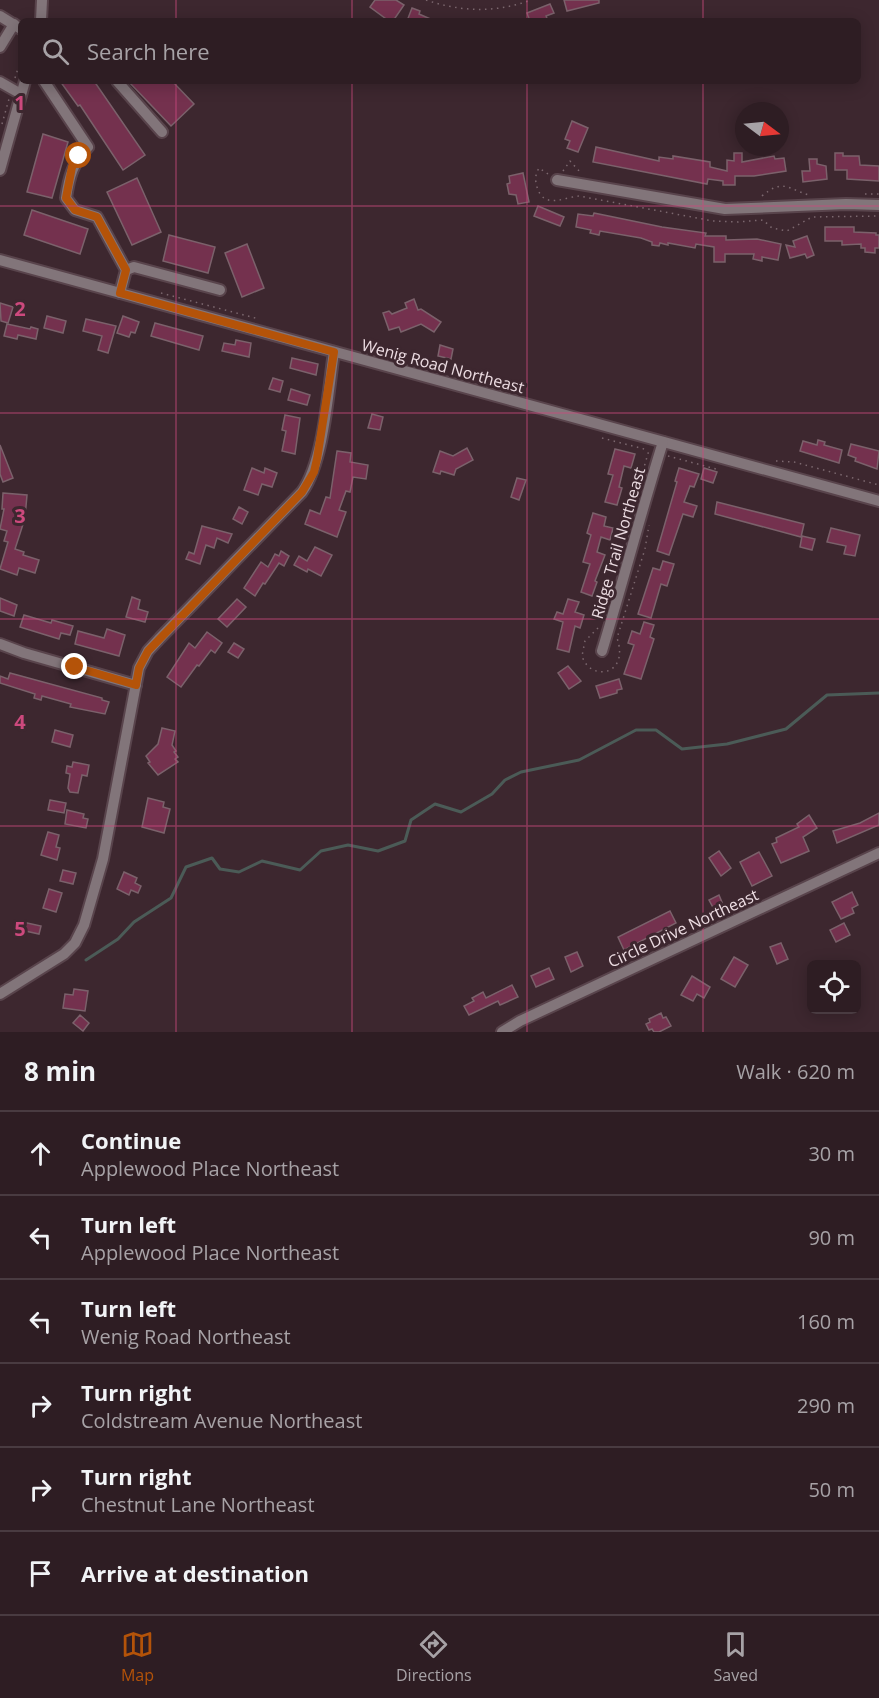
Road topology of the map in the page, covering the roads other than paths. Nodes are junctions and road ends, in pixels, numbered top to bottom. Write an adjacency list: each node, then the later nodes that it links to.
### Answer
1 (42, 0): 3 (street)
2 (0, 16): 4 (street)
3 (41, 18)
4 (17, 27): 5 (street)
5 (0, 47)
6 (0, 82): 10 (street)
7 (24, 84): 10 (street)
8 (46, 84): 16 (street)
9 (120, 84): 11 (street)
10 (21, 94): 12 (street)
11 (162, 132)
12 (0, 170)
13 (557, 180): 14 (street)
14 (879, 205)
15 (0, 260): 18 (street, Wenig Road Northeast)
16 (126, 270): 17 (street); 18 (street)
17 (220, 290)
18 (120, 293): 19 (street, Wenig Road Northeast)
19 (334, 352): 20 (street, Wenig Road Northeast); 24 (street)
20 (663, 442): 21 (street, Wenig Road Northeast); 23 (street, Ridge Trail Northeast)
21 (879, 501)
22 (0, 644): 24 (street)
23 (602, 651)
24 (136, 685): 26 (street)
25 (879, 853): 27 (street, Circle Drive Northeast)
26 (0, 994)
27 (502, 1032)

